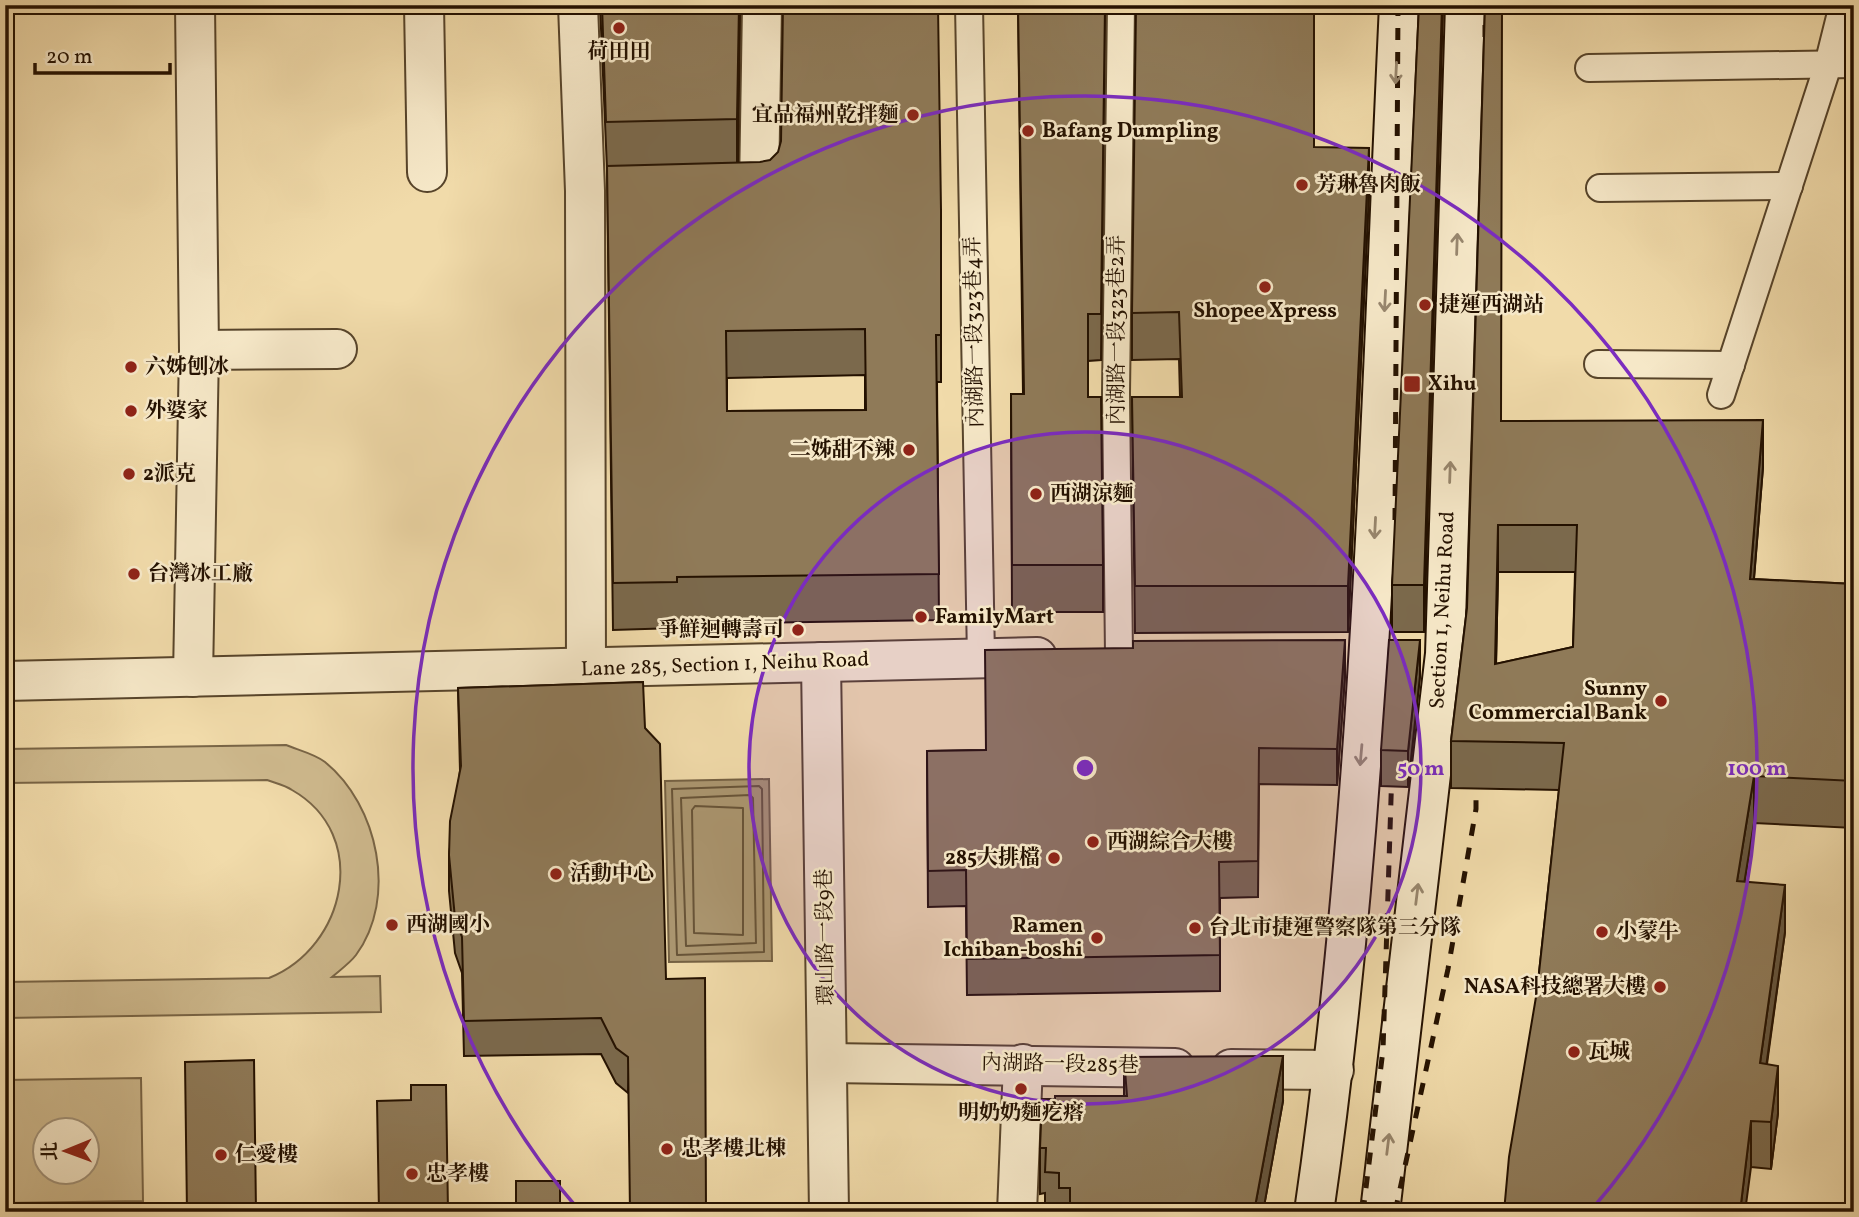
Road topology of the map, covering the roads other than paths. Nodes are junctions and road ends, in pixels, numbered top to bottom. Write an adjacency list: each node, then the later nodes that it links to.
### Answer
1 (195, 5): 19 (street)
2 (424, 5): 12 (street)
3 (578, 5): 17 (street)
4 (762, 5): 14 (street)
5 (969, 5): 27 (lane, 內湖路一段323巷4弄)
6 (1121, 5): 26 (lane, 內湖路一段323巷2弄)
7 (1399, 5): 23 (street, one-way to 23)
8 (1465, 5): 25 (street, Section 1, Neihu Road, one-way to 8)
9 (1843, 5): 10 (lane)
10 (1841, 65): 11 (lane); 13 (lane)
11 (1589, 68)
12 (427, 172)
13 (1789, 186): 15 (lane); 21 (lane)
14 (692, 188)
15 (1601, 188)
16 (625, 190): 17 (street)
17 (585, 191): 29 (street)
18 (338, 349): 19 (street)
19 (199, 351): 30 (street)
20 (1598, 364): 21 (lane)
21 (1731, 365): 22 (lane)
22 (1721, 395)
23 (1351, 652): 25 (street); 34 (street, one-way to 34)
24 (1159, 654): 26 (street, Lane 285, Section 1, Neihu Road)
25 (1445, 654): 38 (street, Section 1, Neihu Road, one-way to 25)
26 (1119, 655): 27 (street, Lane 285, Section 1, Neihu Road)
27 (981, 658): 28 (street, Lane 285, Section 1, Neihu Road)
28 (821, 662): 29 (street, Lane 285, Section 1, Neihu Road); 32 (street, 環山路一段9巷)
29 (586, 669): 30 (street, Lane 285, Section 1, Neihu Road)
30 (193, 677): 31 (street, Lane 285, Section 1, Neihu Road)
31 (5, 681)
32 (828, 1063): 33 (street, 內湖路一段285巷); 35 (street, 環山路一段9巷)
33 (1023, 1064): 34 (street, 內湖路一段285巷); 36 (street)
34 (1334, 1070): 37 (street)
35 (829, 1212)
36 (1017, 1212)
37 (1314, 1212)
38 (1380, 1212)

